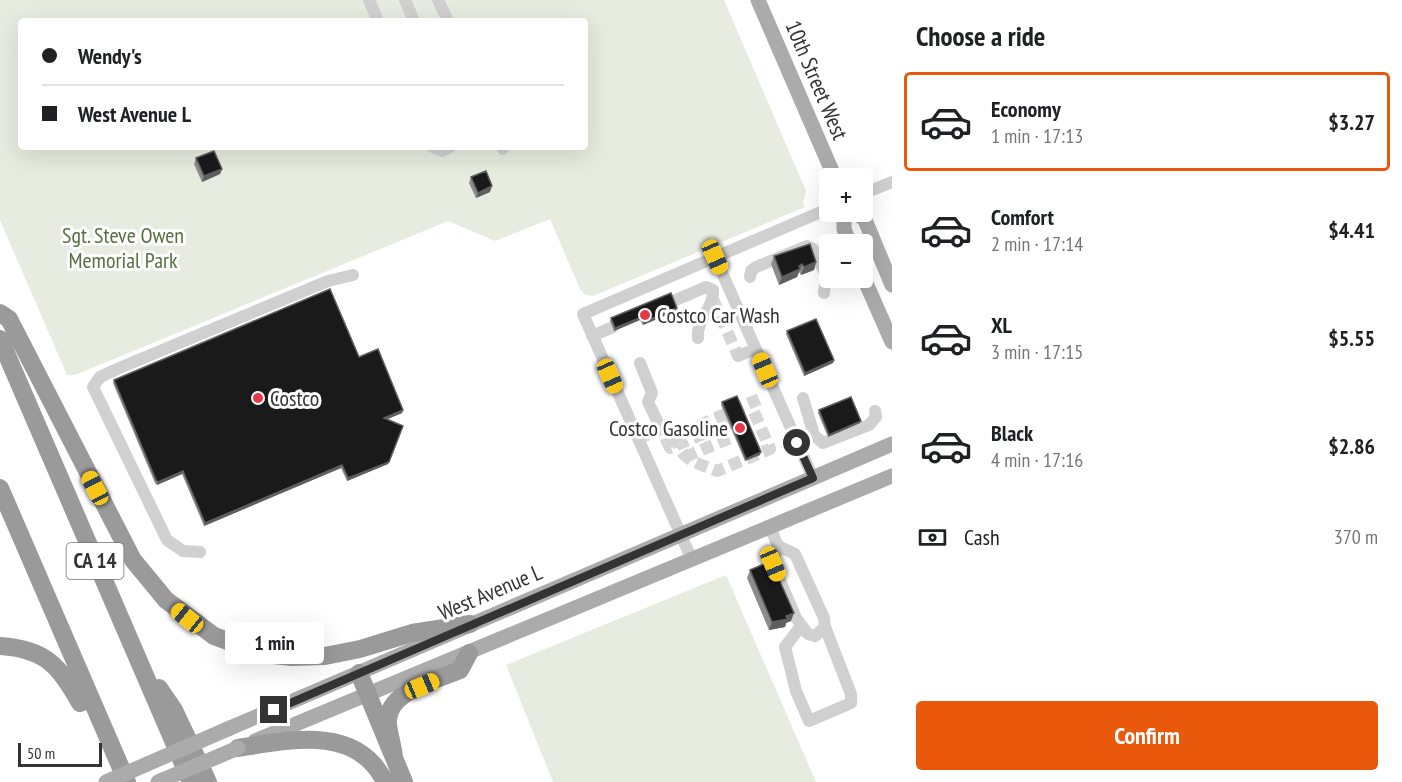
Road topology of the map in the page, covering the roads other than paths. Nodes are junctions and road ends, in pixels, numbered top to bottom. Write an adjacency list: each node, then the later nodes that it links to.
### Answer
1 (369, 0): 5 (street)
2 (405, 0): 6 (street)
3 (438, 0): 7 (street)
4 (758, 0): 8 (main road, 10th Street West)
5 (377, 18)
6 (413, 18)
7 (446, 18)
8 (831, 168)
9 (892, 182): 10 (street)
10 (873, 190)
11 (819, 213): 13 (street)
12 (866, 222): 16 (main road)
13 (715, 257): 22 (street); 26 (street)
14 (353, 275): 39 (street)
15 (750, 277): 18 (street)
16 (892, 285)
17 (868, 288): 25 (main road)
18 (824, 293)
19 (672, 302): 23 (street)
20 (0, 313): 41 (highway)
21 (613, 327): 22 (street)
22 (592, 336): 37 (street)
23 (698, 338)
24 (0, 339): 46 (highway, CA 14)
25 (892, 342)
26 (755, 349): 27 (street); 34 (street)
27 (738, 356)
28 (640, 363): 31 (street)
29 (803, 398): 30 (street)
30 (875, 411)
31 (661, 429)
32 (892, 444): 34 (main road, West Avenue L)
33 (892, 476): 36 (main road)
34 (813, 478): 37 (main road, West Avenue L)
35 (0, 488): 53 (highway, CA 14)
36 (770, 527): 38 (street); 40 (main road)
37 (681, 536): 40 (street); 41 (main road, West Avenue L)
38 (778, 546): 42 (street); 43 (street)
39 (200, 552)
40 (692, 560): 45 (main road)
41 (470, 624): 47 (main road, West Avenue L)
42 (801, 626): 43 (street); 43 (street)
43 (825, 627)
44 (0, 646): 52 (highway)
45 (469, 653): 48 (main road); 50 (highway)
46 (136, 655): 55 (highway, CA 14); 56 (highway)
47 (359, 673): 48 (highway); 51 (main road, West Avenue L, bridge)
48 (368, 694): 49 (main road); 50 (highway)
49 (238, 748): 54 (main road, bridge); 57 (highway)
50 (394, 757): 58 (highway)
51 (106, 782)
52 (117, 782)
53 (127, 782)
54 (158, 782)
55 (191, 782)
56 (208, 782)
57 (385, 782)
58 (404, 782)

